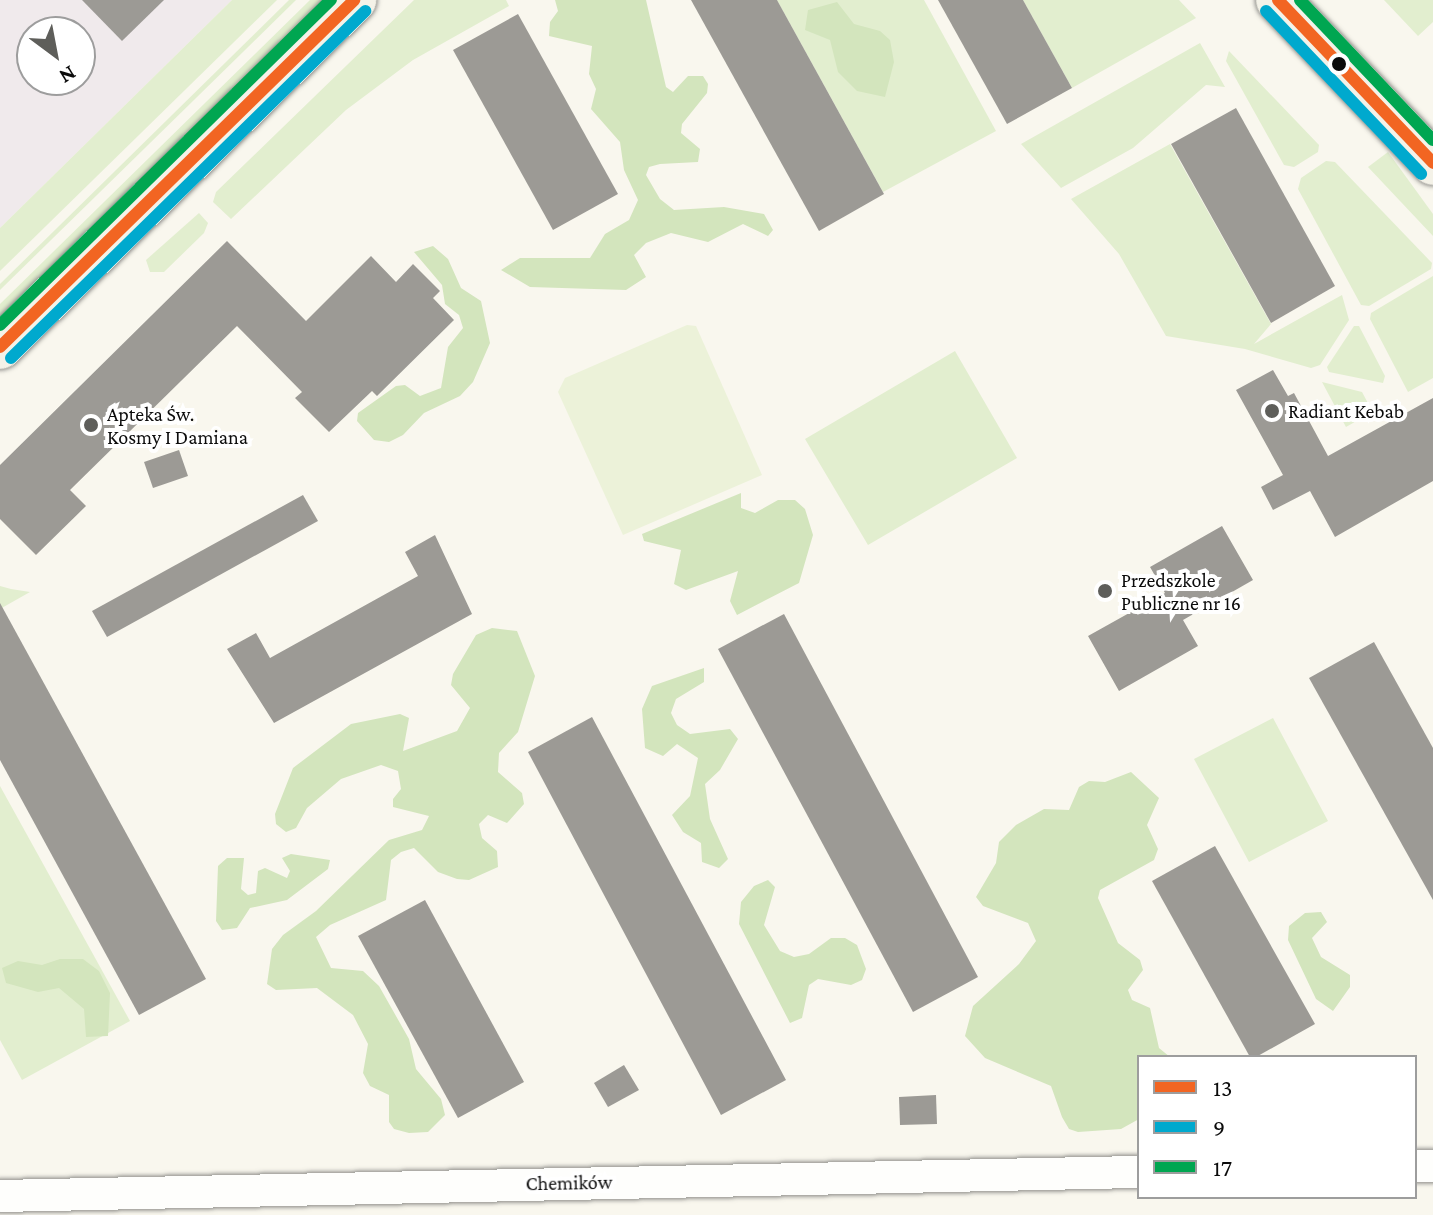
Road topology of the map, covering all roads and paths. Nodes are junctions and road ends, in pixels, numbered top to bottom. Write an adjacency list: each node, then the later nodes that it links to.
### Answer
1 (354, 0): 4 (street)
2 (1278, 0): 3 (street)
3 (1433, 163)
4 (0, 347)
5 (1137, 1172): 6 (street, Chemików)
6 (0, 1196)

